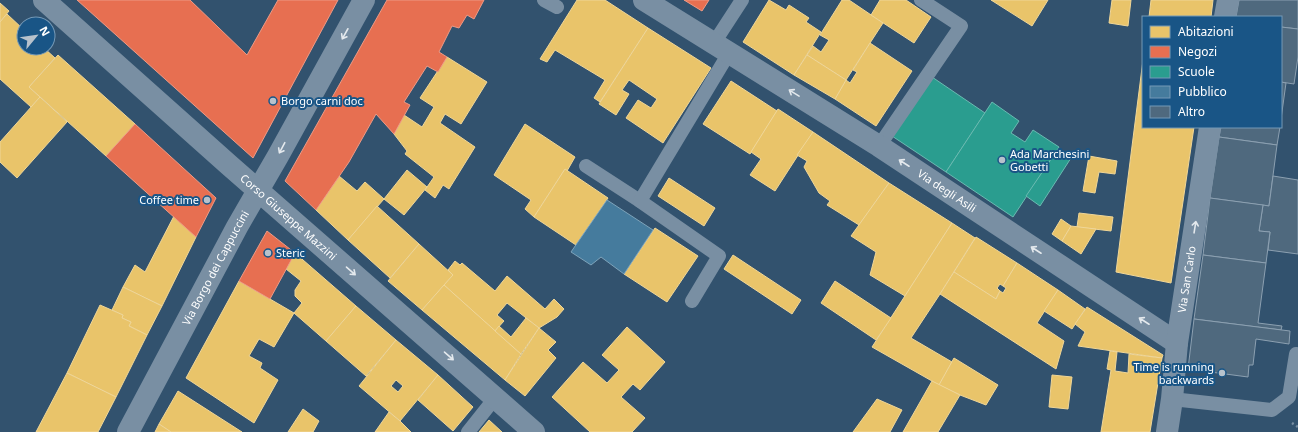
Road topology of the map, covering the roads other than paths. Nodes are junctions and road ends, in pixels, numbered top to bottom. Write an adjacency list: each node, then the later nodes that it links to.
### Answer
1 (44, 0): 14 (street, Corso Giuseppe Mazzini)
2 (364, 0): 14 (street, Via Borgo dei Cappuccini, one-way to 14)
3 (544, 0): 8 (lane)
4 (644, 0): 10 (street, Via degli Asili)
5 (742, 0): 10 (lane)
6 (921, 0): 12 (lane)
7 (1228, 0): 9 (street)
8 (557, 7)
9 (1226, 16)
10 (722, 48): 12 (street, Via degli Asili, one-way to 10); 15 (lane)
11 (1210, 128): 17 (street, Via San Carlo, one-way to 11)
12 (879, 146): 17 (street, Via degli Asili, one-way to 12)
13 (586, 166): 15 (lane)
14 (258, 190): 20 (street, Corso Giuseppe Mazzini, one-way to 20); 22 (street, Via Borgo dei Cappuccini)
15 (640, 201): 16 (lane)
16 (692, 301)
17 (1177, 343): 21 (street, Via San Carlo)
18 (1296, 354): 19 (lane)
19 (1296, 370): 21 (lane)
20 (495, 398): 23 (lane); 24 (street, Corso Giuseppe Mazzini)
21 (1172, 400): 25 (street, Via San Carlo)
22 (128, 432)
23 (468, 432)
24 (534, 432)
25 (1167, 432)

